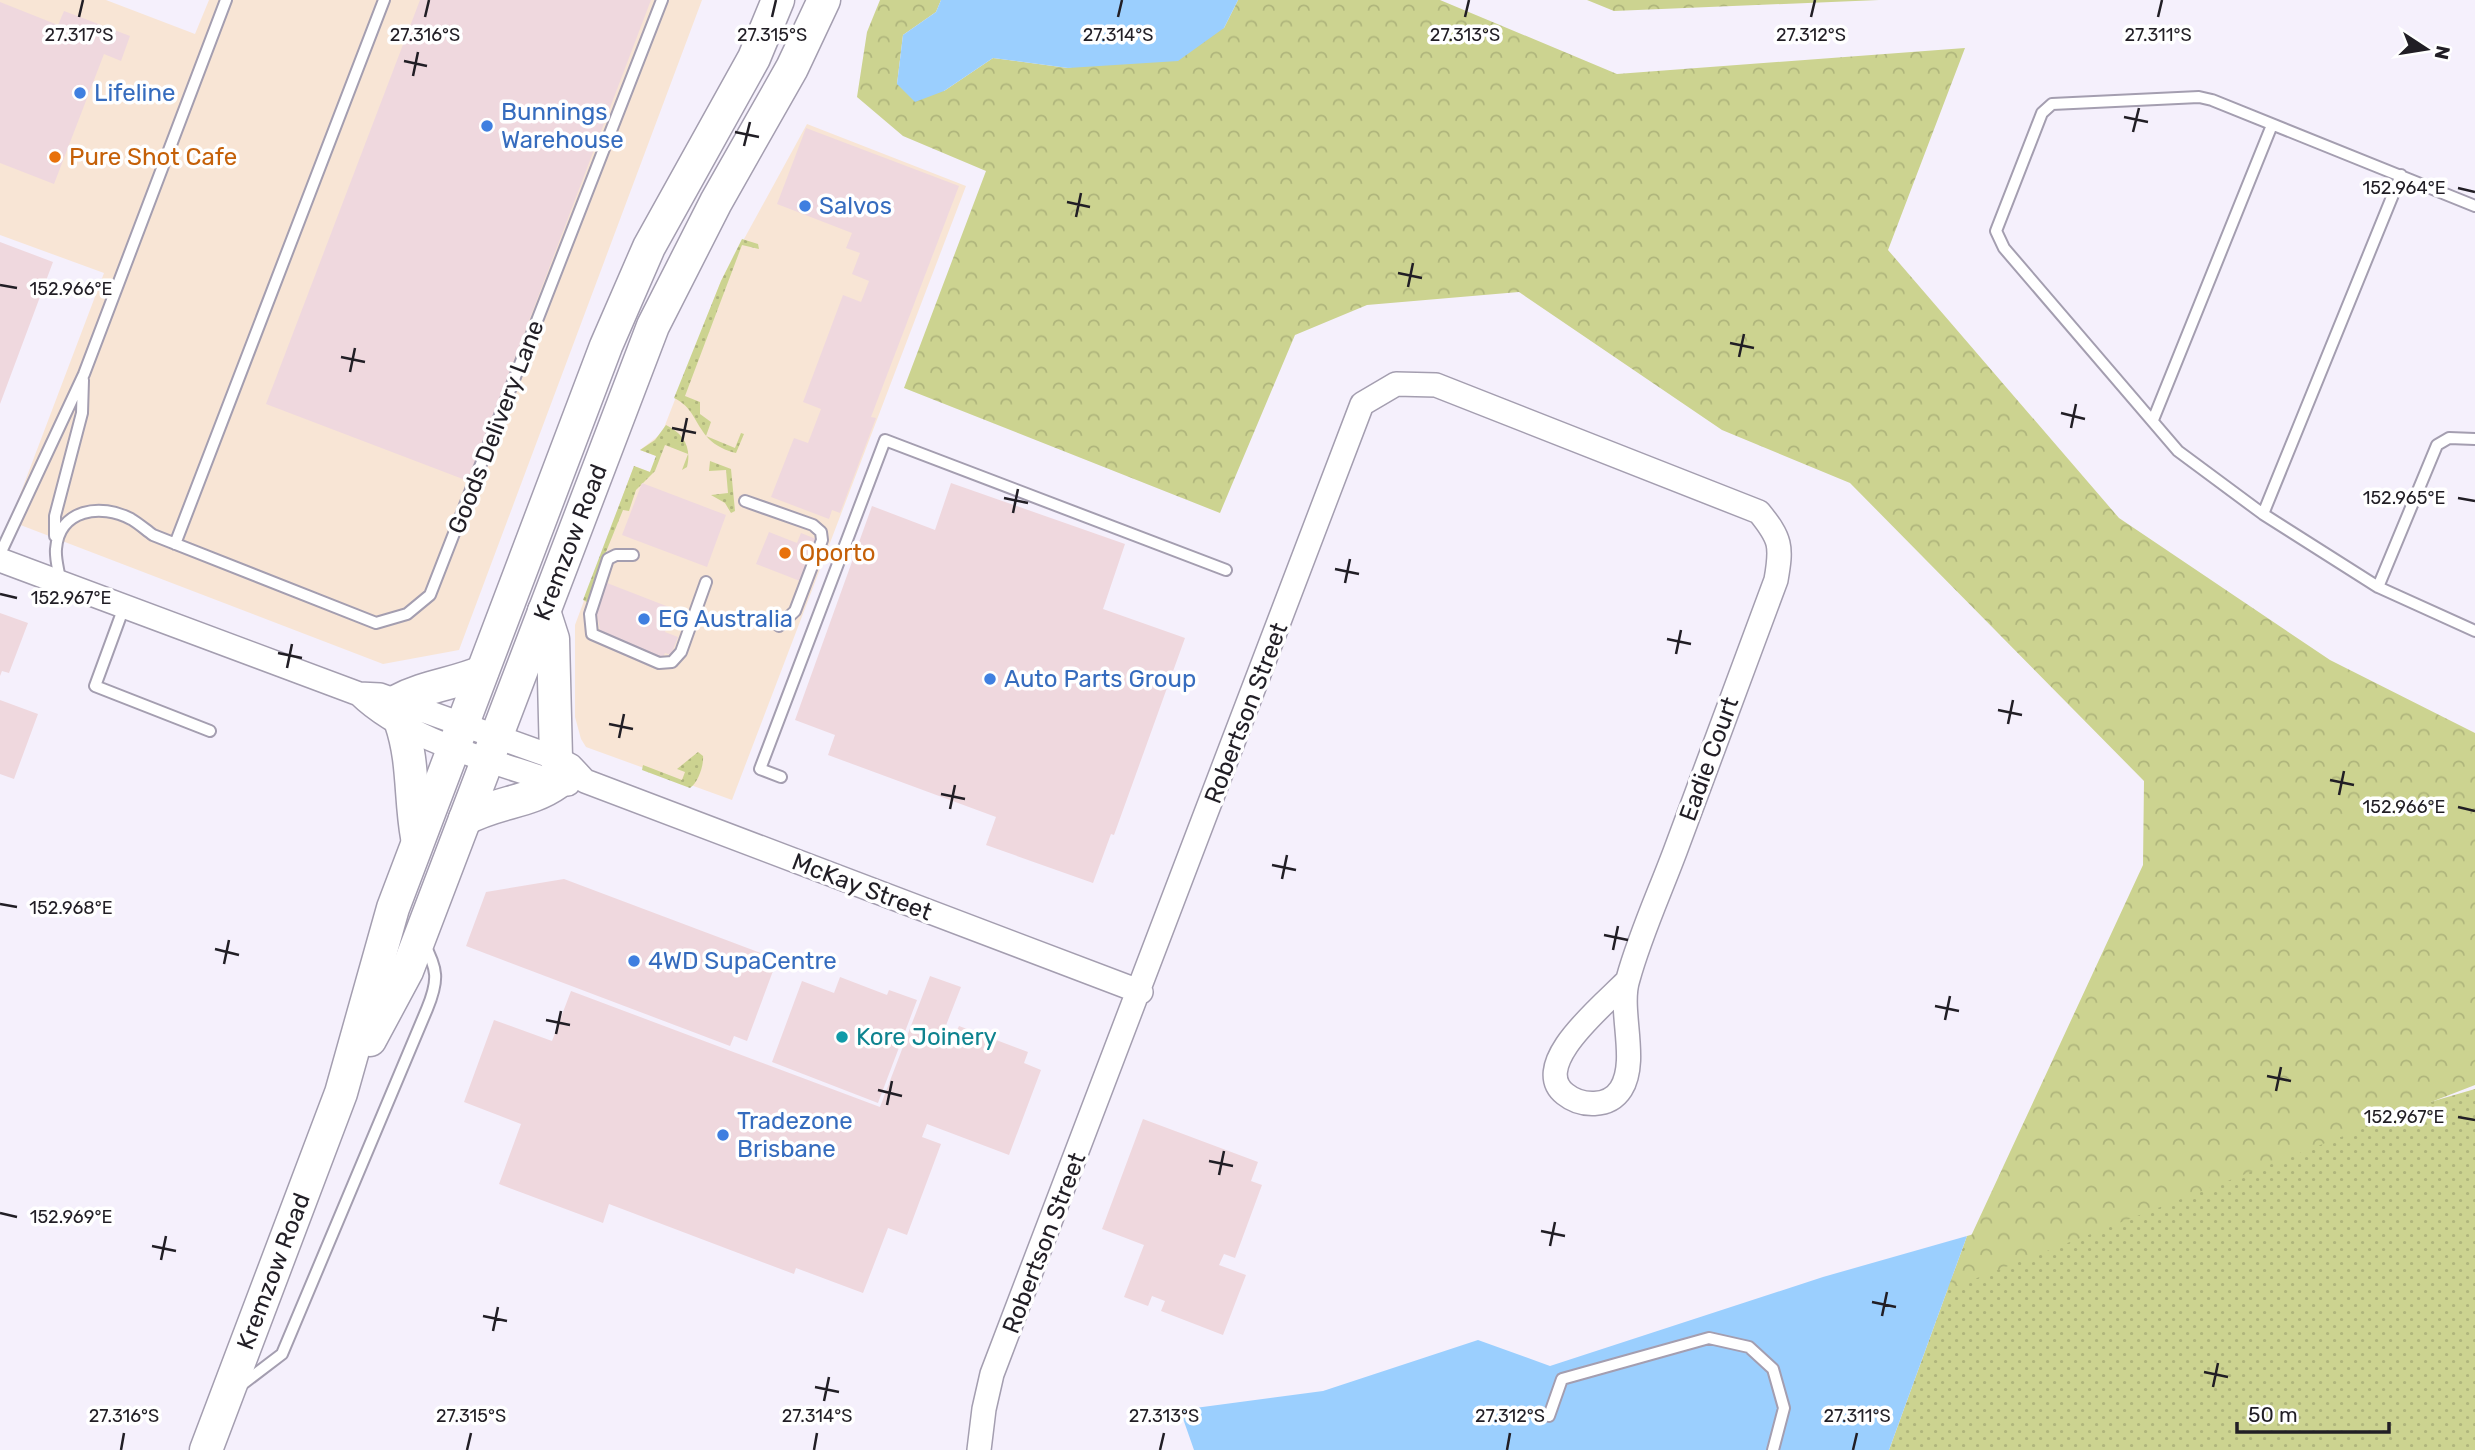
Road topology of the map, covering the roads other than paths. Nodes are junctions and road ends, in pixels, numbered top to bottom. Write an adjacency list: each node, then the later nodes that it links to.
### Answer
1 (226, 0): 9 (lane)
2 (384, 0): 15 (lane)
3 (662, 0): 15 (lane, Goods Delivery Lane)
4 (778, 0): 28 (street, Kremzow Road)
5 (824, 0): 25 (street, Kremzow Road)
6 (2272, 125): 7 (lane); 10 (lane); 10 (lane)
7 (2402, 175): 8 (lane); 13 (lane)
8 (2475, 206)
9 (84, 374): 16 (lane); 17 (lane)
10 (2152, 420): 13 (lane)
11 (2475, 439): 23 (lane)
12 (745, 501): 26 (lane)
13 (2263, 514): 23 (lane)
14 (1777, 534): 38 (street, Eadie Court); 39 (street, Robertson Street)
15 (175, 544): 16 (lane, Goods Delivery Lane)
16 (56, 550): 22 (lane)
17 (0, 554)
18 (633, 555): 21 (lane)
19 (0, 560): 22 (street, McKay Street)
20 (1226, 570): 34 (lane)
21 (706, 582)
22 (61, 583): 24 (street, McKay Street)
23 (2378, 587): 27 (lane)
24 (124, 607): 29 (street, McKay Street); 30 (lane)
25 (544, 611): 32 (street, Kremzow Road); 33 (street)
26 (779, 626)
27 (2475, 631)
28 (482, 672): 29 (street); 31 (street, Kremzow Road)
29 (399, 712): 31 (street, McKay Street); 36 (street)
30 (210, 731)
31 (458, 736): 32 (street, McKay Street); 36 (street, Kremzow Road)
32 (494, 747): 33 (street, McKay Street); 35 (street, Kremzow Road)
33 (566, 774): 35 (street); 39 (street, McKay Street)
34 (781, 777)
35 (465, 819): 37 (street, Kremzow Road)
36 (418, 842): 40 (street, Kremzow Road)
37 (420, 936): 40 (street, Kremzow Road); 41 (lane)
38 (1626, 982): 38 (street, Eadie Court)
39 (1141, 992): 44 (street, Robertson Street)
40 (341, 1093): 41 (street, Kremzow Road)
41 (227, 1396): 43 (street, Kremzow Road)
42 (1549, 1416): 45 (lane)
43 (206, 1450)
44 (979, 1450)
45 (1773, 1450)

